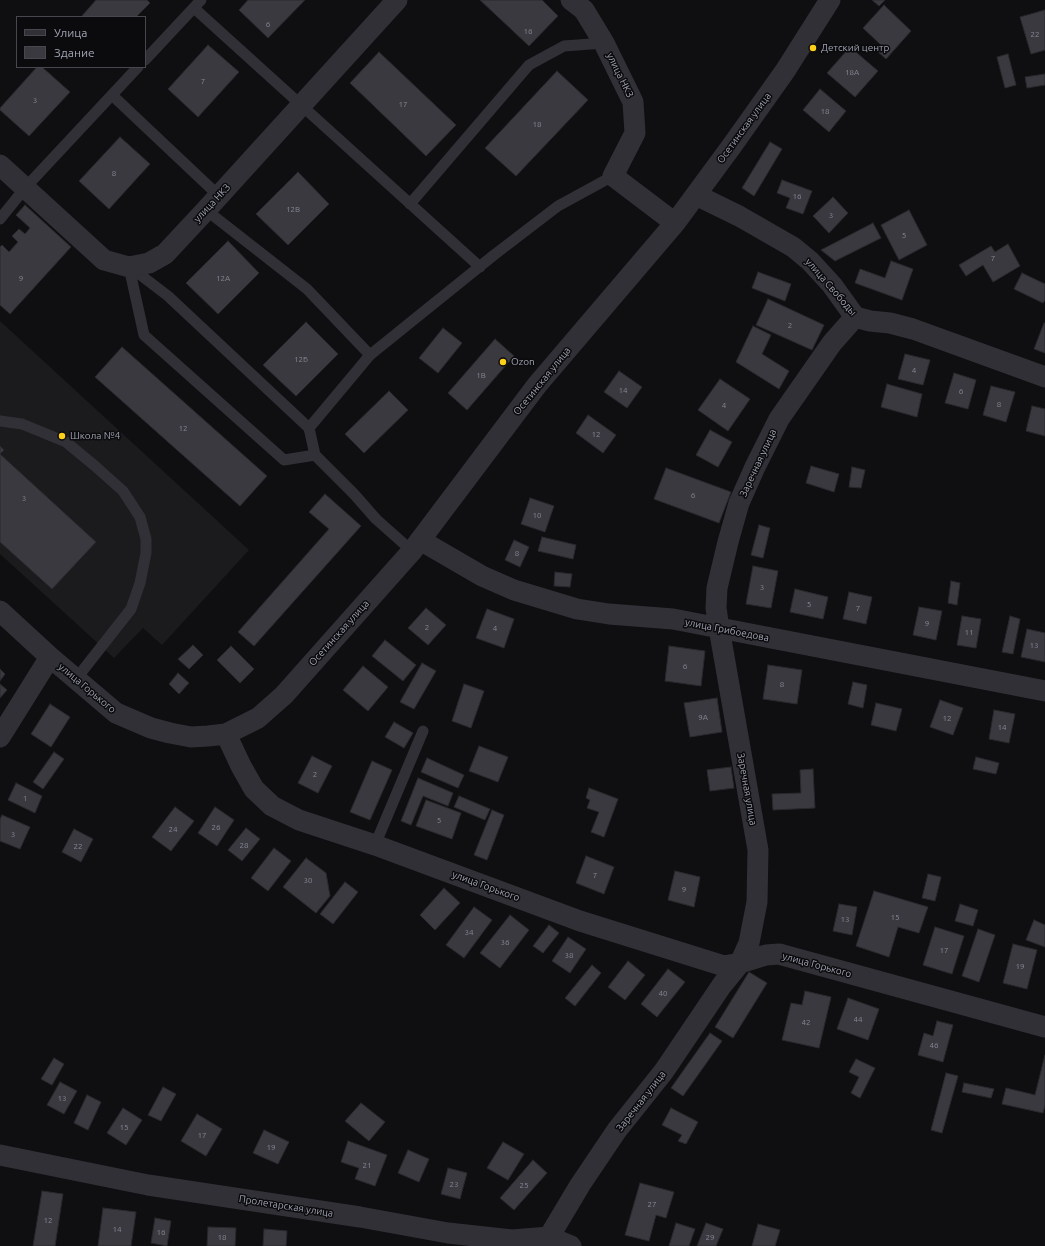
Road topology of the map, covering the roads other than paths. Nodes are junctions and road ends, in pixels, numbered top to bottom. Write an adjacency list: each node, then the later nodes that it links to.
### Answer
1 (396, 0): 9 (street, улица НКЗ)
2 (570, 0): 5 (street, улица НКЗ)
3 (830, 0): 13 (street, Осетинская улица)
4 (198, 4): 6 (lane); 9 (lane)
5 (604, 43): 11 (street, улица НКЗ); 15 (lane)
6 (146, 59)
7 (137, 68): 8 (lane)
8 (112, 95): 12 (lane); 14 (lane)
9 (301, 106): 14 (street, улица НКЗ); 15 (lane)
10 (0, 165): 12 (street, улица НКЗ)
11 (613, 176): 17 (street); 19 (lane)
12 (25, 188): 16 (lane); 18 (street, улица НКЗ)
13 (696, 195): 17 (street, Осетинская улица); 20 (street, улица Свободы)
14 (213, 203): 18 (street, улица НКЗ); 21 (lane)
15 (410, 204): 19 (lane)
16 (0, 219)
17 (675, 223): 26 (street, Осетинская улица)
18 (129, 267): 24 (lane); 25 (lane)
19 (480, 267): 21 (lane)
20 (855, 317): 22 (street, улица Свободы); 28 (street, Заречная улица)
21 (370, 355): 24 (lane)
22 (1045, 377)
23 (0, 421): 30 (lane)
24 (309, 428): 25 (lane)
25 (315, 455): 26 (lane)
26 (416, 546): 28 (street, улица Грибоедова); 33 (street, Осетинская улица)
27 (0, 610): 29 (street, улица Горького)
28 (719, 628): 31 (street, улица Грибоедова); 36 (street, Заречная улица)
29 (50, 657): 30 (street, улица Горького); 34 (street)
30 (76, 679): 33 (street, улица Горького)
31 (1045, 691)
32 (423, 731): 35 (lane)
33 (226, 734): 35 (street, улица Горького)
34 (0, 737)
35 (375, 845): 36 (street, улица Горького)
36 (740, 964): 37 (street, улица Горького); 39 (street, Заречная улица)
37 (1045, 1027)
38 (0, 1154): 39 (street, Пролетарская улица)
39 (549, 1237): 40 (street, Пролетарская улица)
40 (571, 1246)

